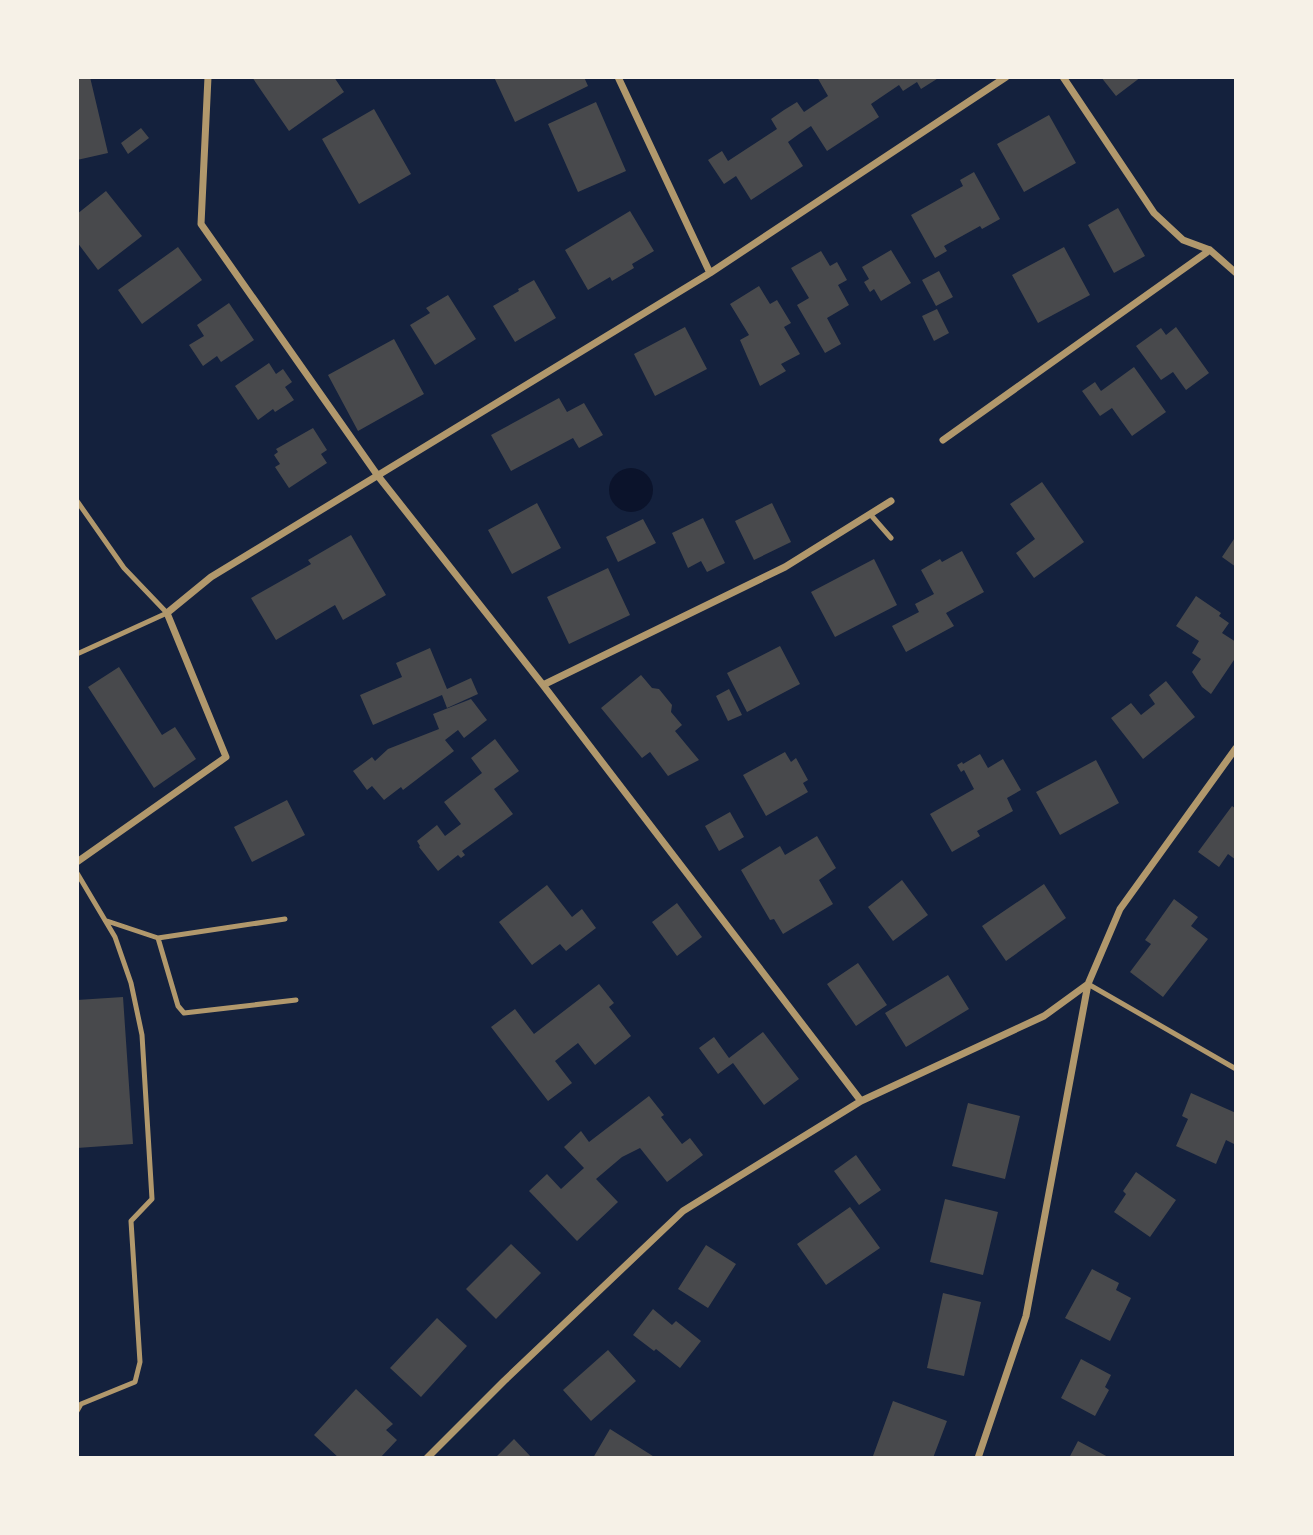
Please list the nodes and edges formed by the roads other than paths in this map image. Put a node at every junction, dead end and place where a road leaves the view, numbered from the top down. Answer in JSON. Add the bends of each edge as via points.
{"nodes":[{"id":1,"x":208,"y":77,"type":"edge"},
{"id":2,"x":618,"y":77,"type":"edge"},
{"id":3,"x":1006,"y":77,"type":"edge"},
{"id":4,"x":1063,"y":77,"type":"edge"},
{"id":5,"x":1210,"y":250,"type":"junction"},
{"id":6,"x":710,"y":273,"type":"junction"},
{"id":7,"x":1236,"y":273,"type":"edge"},
{"id":8,"x":943,"y":440,"type":"dead end"},
{"id":9,"x":378,"y":476,"type":"junction"},
{"id":10,"x":77,"y":501,"type":"edge"},
{"id":11,"x":891,"y":501,"type":"dead end"},
{"id":12,"x":870,"y":514,"type":"junction"},
{"id":13,"x":891,"y":538,"type":"dead end"},
{"id":14,"x":167,"y":613,"type":"junction"},
{"id":15,"x":77,"y":654,"type":"edge"},
{"id":16,"x":543,"y":685,"type":"junction"},
{"id":17,"x":1236,"y":748,"type":"edge"},
{"id":18,"x":77,"y":862,"type":"edge"},
{"id":19,"x":77,"y":873,"type":"edge"},
{"id":20,"x":285,"y":919,"type":"dead end"},
{"id":21,"x":107,"y":921,"type":"junction"},
{"id":22,"x":158,"y":938,"type":"junction"},
{"id":23,"x":1088,"y":984,"type":"junction"},
{"id":24,"x":296,"y":1000,"type":"dead end"},
{"id":25,"x":1236,"y":1069,"type":"edge"},
{"id":26,"x":861,"y":1101,"type":"junction"},
{"id":27,"x":77,"y":1411,"type":"edge"},
{"id":28,"x":428,"y":1458,"type":"edge"},
{"id":29,"x":978,"y":1458,"type":"edge"}],
"edges":[{"from":1,"to":9,"type":"street","via":[[201,224]]},
{"from":2,"to":6,"type":"street"},
{"from":3,"to":6,"type":"street"},
{"from":4,"to":5,"type":"street","via":[[1154,214],[1183,240]]},
{"from":5,"to":7,"type":"street"},
{"from":5,"to":8,"type":"street"},
{"from":6,"to":9,"type":"street"},
{"from":9,"to":14,"type":"street","via":[[211,577]]},
{"from":9,"to":16,"type":"street"},
{"from":10,"to":14,"type":"lane","via":[[124,568]]},
{"from":11,"to":12,"type":"street"},
{"from":12,"to":13,"type":"lane"},
{"from":12,"to":16,"type":"street","via":[[785,567]]},
{"from":14,"to":15,"type":"lane"},
{"from":14,"to":18,"type":"street","via":[[226,757]]},
{"from":16,"to":26,"type":"street"},
{"from":17,"to":23,"type":"street","via":[[1120,909]]},
{"from":19,"to":21,"type":"lane"},
{"from":20,"to":22,"type":"lane"},
{"from":21,"to":22,"type":"lane"},
{"from":21,"to":27,"type":"lane","via":[[131,983],[142,1035],[152,1199],[131,1221],[140,1362],[135,1382],[81,1404]]},
{"from":22,"to":24,"type":"lane","via":[[184,1013]]},
{"from":23,"to":25,"type":"lane"},
{"from":23,"to":26,"type":"street","via":[[1044,1016]]},
{"from":23,"to":29,"type":"street","via":[[1026,1316]]},
{"from":26,"to":28,"type":"street","via":[[682,1211]]}]}
